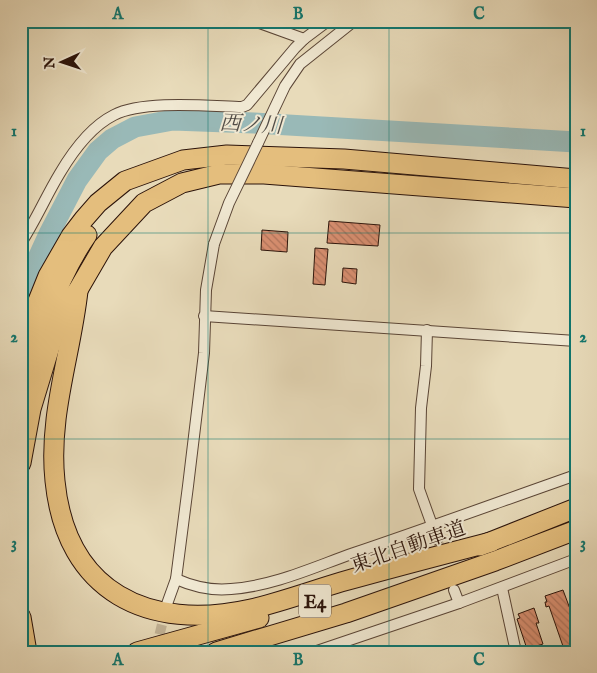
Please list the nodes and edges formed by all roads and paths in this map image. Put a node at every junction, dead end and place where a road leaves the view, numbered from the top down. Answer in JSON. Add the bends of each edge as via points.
{"nodes":[{"id":1,"x":254,"y":21,"type":"edge"},
{"id":2,"x":328,"y":21,"type":"edge"},
{"id":3,"x":354,"y":21,"type":"edge"},
{"id":4,"x":304,"y":39,"type":"junction"},
{"id":5,"x":144,"y":173,"type":"junction"},
{"id":6,"x":576,"y":180,"type":"edge"},
{"id":7,"x":576,"y":198,"type":"edge"},
{"id":8,"x":21,"y":243,"type":"edge"},
{"id":9,"x":78,"y":290,"type":"junction"},
{"id":10,"x":204,"y":316,"type":"junction"},
{"id":11,"x":427,"y":330,"type":"junction"},
{"id":12,"x":576,"y":340,"type":"edge"},
{"id":13,"x":21,"y":343,"type":"edge"},
{"id":14,"x":21,"y":398,"type":"edge"},
{"id":15,"x":21,"y":463,"type":"edge"},
{"id":16,"x":576,"y":475,"type":"edge"},
{"id":17,"x":576,"y":508,"type":"edge"},
{"id":18,"x":431,"y":526,"type":"junction"},
{"id":19,"x":576,"y":530,"type":"edge"},
{"id":20,"x":437,"y":539,"type":"tunnel mouth"},
{"id":21,"x":491,"y":542,"type":"junction"},
{"id":22,"x":576,"y":559,"type":"edge"},
{"id":23,"x":176,"y":579,"type":"junction"},
{"id":24,"x":502,"y":588,"type":"junction"},
{"id":25,"x":454,"y":590,"type":"tunnel mouth"},
{"id":26,"x":459,"y":603,"type":"junction"},
{"id":27,"x":167,"y":604,"type":"tunnel mouth"},
{"id":28,"x":346,"y":613,"type":"junction"},
{"id":29,"x":21,"y":617,"type":"edge"},
{"id":30,"x":27,"y":652,"type":"edge"},
{"id":31,"x":137,"y":652,"type":"edge"},
{"id":32,"x":216,"y":652,"type":"edge"},
{"id":33,"x":245,"y":652,"type":"edge"},
{"id":34,"x":314,"y":652,"type":"edge"},
{"id":35,"x":516,"y":652,"type":"edge"}],
"edges":[{"from":1,"to":4,"type":"street"},
{"from":2,"to":4,"type":"street"},
{"from":3,"to":10,"type":"street","bridge":true,"via":[[300,64],[285,86],[229,203],[214,244]]},
{"from":4,"to":8,"type":"street","via":[[242,107],[146,106],[114,114],[95,128],[78,147],[59,174]]},
{"from":5,"to":6,"type":"highway","via":[[183,160],[262,155],[432,166]]},
{"from":5,"to":13,"type":"highway","via":[[125,181],[98,203],[71,236],[48,276]]},
{"from":5,"to":14,"type":"highway","via":[[96,222],[78,249],[45,321]]},
{"from":7,"to":9,"type":"highway","via":[[264,174],[219,174],[182,183],[144,203],[103,247]]},
{"from":9,"to":15,"type":"highway","via":[[64,309],[45,359]]},
{"from":9,"to":21,"type":"highway","via":[[57,411],[55,480],[62,519],[77,553],[86,568],[114,593],[161,613],[218,614],[250,609]]},
{"from":10,"to":11,"type":"street"},
{"from":10,"to":23,"type":"street","via":[[204,354]]},
{"from":11,"to":12,"type":"street"},
{"from":11,"to":18,"type":"street","via":[[419,489]]},
{"from":16,"to":18,"type":"street"},
{"from":17,"to":21,"type":"highway","name":"東北自動車道","number":"E4"},
{"from":18,"to":20,"type":"street"},
{"from":18,"to":23,"type":"street","via":[[296,575],[246,588],[196,588]]},
{"from":19,"to":28,"type":"highway","number":"E4","via":[[495,562]]},
{"from":21,"to":31,"type":"highway","name":"東北自動車道","number":"E4","via":[[298,606]]},
{"from":22,"to":24,"type":"street"},
{"from":23,"to":27,"type":"street"},
{"from":24,"to":26,"type":"street"},
{"from":24,"to":35,"type":"street"},
{"from":25,"to":26,"type":"street"},
{"from":26,"to":34,"type":"street"},
{"from":28,"to":32,"type":"highway","number":"E4"},
{"from":28,"to":33,"type":"highway"},
{"from":29,"to":30,"type":"highway"}]}
